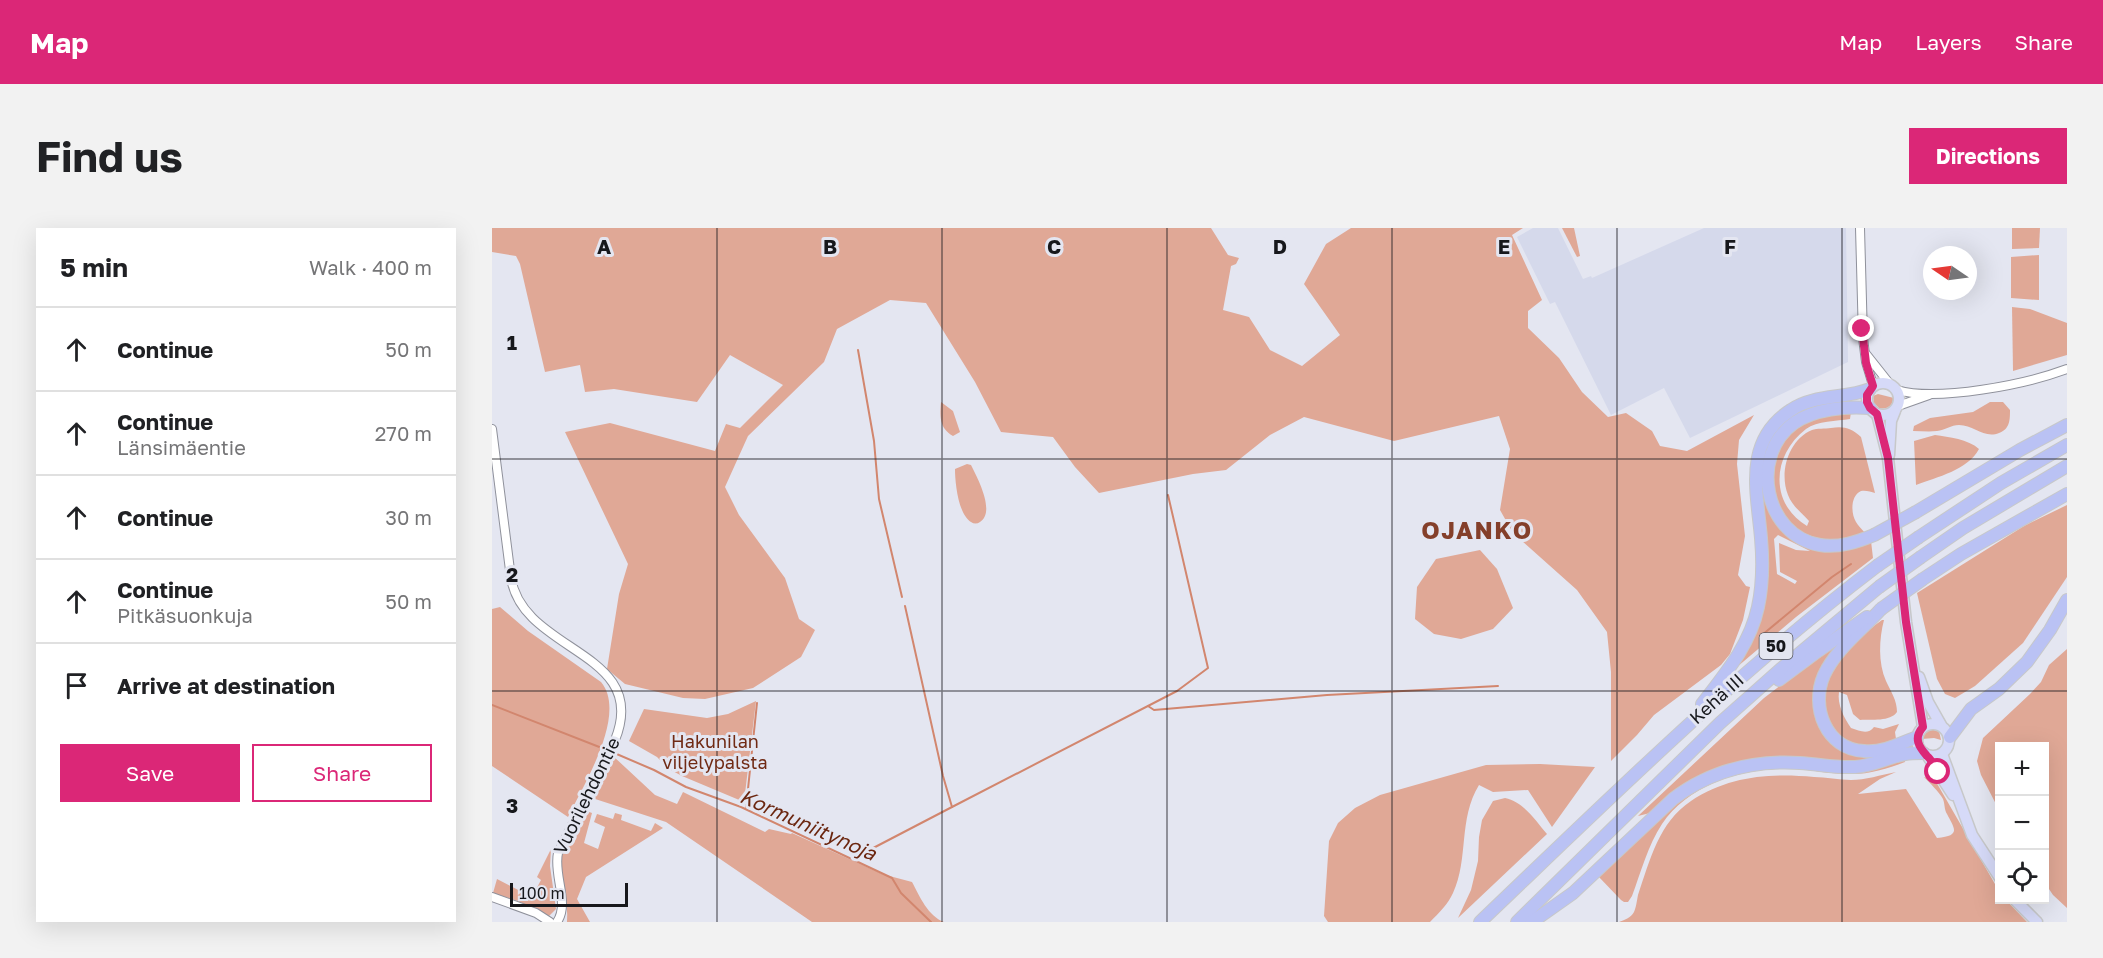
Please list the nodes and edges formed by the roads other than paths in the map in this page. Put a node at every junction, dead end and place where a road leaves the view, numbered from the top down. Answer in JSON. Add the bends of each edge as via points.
{"nodes":[{"id":1,"x":1860,"y":228,"type":"edge"},
{"id":2,"x":1866,"y":354,"type":"junction"},
{"id":3,"x":2067,"y":369,"type":"edge"},
{"id":4,"x":1893,"y":386,"type":"junction"},
{"id":5,"x":1872,"y":387,"type":"junction"},
{"id":6,"x":1930,"y":394,"type":"junction"},
{"id":7,"x":1897,"y":408,"type":"junction"},
{"id":8,"x":1873,"y":411,"type":"junction"},
{"id":9,"x":2067,"y":424,"type":"edge"},
{"id":10,"x":492,"y":429,"type":"edge"},
{"id":11,"x":2067,"y":445,"type":"edge"},
{"id":12,"x":1888,"y":458,"type":"junction"},
{"id":13,"x":2067,"y":466,"type":"edge"},
{"id":14,"x":2067,"y":494,"type":"edge"},
{"id":15,"x":2067,"y":600,"type":"edge"},
{"id":16,"x":1881,"y":609,"type":"junction"},
{"id":17,"x":1912,"y":657,"type":"junction"},
{"id":18,"x":1941,"y":725,"type":"junction"},
{"id":19,"x":1681,"y":731,"type":"junction"},
{"id":20,"x":1920,"y":732,"type":"junction"},
{"id":21,"x":1950,"y":737,"type":"junction"},
{"id":22,"x":1693,"y":750,"type":"junction"},
{"id":23,"x":1925,"y":754,"type":"junction"},
{"id":24,"x":1942,"y":754,"type":"junction"},
{"id":25,"x":1960,"y":804,"type":"junction"},
{"id":26,"x":1995,"y":870,"type":"edge"},
{"id":27,"x":492,"y":897,"type":"edge"},
{"id":28,"x":2019,"y":904,"type":"edge"},
{"id":29,"x":550,"y":922,"type":"edge"},
{"id":30,"x":557,"y":922,"type":"edge"},
{"id":31,"x":1480,"y":922,"type":"edge"},
{"id":32,"x":1517,"y":922,"type":"edge"},
{"id":33,"x":1532,"y":922,"type":"edge"},
{"id":34,"x":2037,"y":922,"type":"edge"}],
"edges":[{"from":1,"to":2,"type":"street"},
{"from":2,"to":4,"type":"street"},
{"from":2,"to":5,"type":"street"},
{"from":3,"to":6,"type":"street","via":[[2003,386]]},
{"from":4,"to":5,"type":"main road","via":[[1884,382]]},
{"from":4,"to":6,"type":"street","via":[[1907,393]]},
{"from":4,"to":7,"type":"main road","via":[[1899,395]]},
{"from":5,"to":8,"type":"main road","via":[[1867,395]]},
{"from":5,"to":19,"type":"highway","via":[[1793,408],[1775,423],[1762,442],[1755,478],[1762,569],[1758,608],[1734,662]]},
{"from":6,"to":7,"type":"street"},
{"from":7,"to":8,"type":"main road","via":[[1887,415]]},
{"from":7,"to":12,"type":"main road","via":[[1891,422]]},
{"from":8,"to":9,"type":"highway","bridge":true,"via":[[1813,414],[1794,424],[1772,452],[1767,486],[1770,500],[1789,529],[1803,539],[1831,546],[1874,536]]},
{"from":8,"to":12,"type":"main road"},
{"from":10,"to":30,"type":"street","name":"Vuorilehdontie","via":[[513,589],[527,614],[604,672],[617,687],[622,704],[615,740],[555,862],[562,908]]},
{"from":11,"to":19,"type":"highway","name":"Kehä III","number":"50","bridge":true,"via":[[2001,483],[1877,566],[1776,646]]},
{"from":12,"to":17,"type":"main road"},
{"from":13,"to":22,"type":"highway","name":"Kehä III","number":"50","bridge":true,"via":[[1963,528],[1879,587],[1782,668]]},
{"from":14,"to":16,"type":"highway","bridge":true,"via":[[1960,554]]},
{"from":15,"to":21,"type":"highway","via":[[2027,662],[1971,709]]},
{"from":16,"to":20,"type":"highway","via":[[1829,666],[1820,687],[1821,717],[1830,734],[1855,750],[1889,748]]},
{"from":16,"to":22,"type":"highway","via":[[1785,675]]},
{"from":17,"to":18,"type":"main road"},
{"from":17,"to":20,"type":"main road"},
{"from":18,"to":20,"type":"main road","via":[[1928,724]]},
{"from":18,"to":21,"type":"main road"},
{"from":19,"to":31,"type":"highway","name":"Kehä III","number":"50"},
{"from":20,"to":23,"type":"main road","via":[[1917,742]]},
{"from":21,"to":24,"type":"main road"},
{"from":22,"to":32,"type":"highway","name":"Kehä III","number":"50"},
{"from":23,"to":24,"type":"main road"},
{"from":23,"to":25,"type":"main road"},
{"from":23,"to":33,"type":"highway","via":[[1903,754],[1854,767],[1763,763],[1710,777],[1673,799],[1573,893]]},
{"from":24,"to":25,"type":"main road"},
{"from":25,"to":26,"type":"main road","via":[[1972,835]]},
{"from":27,"to":29,"type":"street"},
{"from":28,"to":34,"type":"main road"}]}
